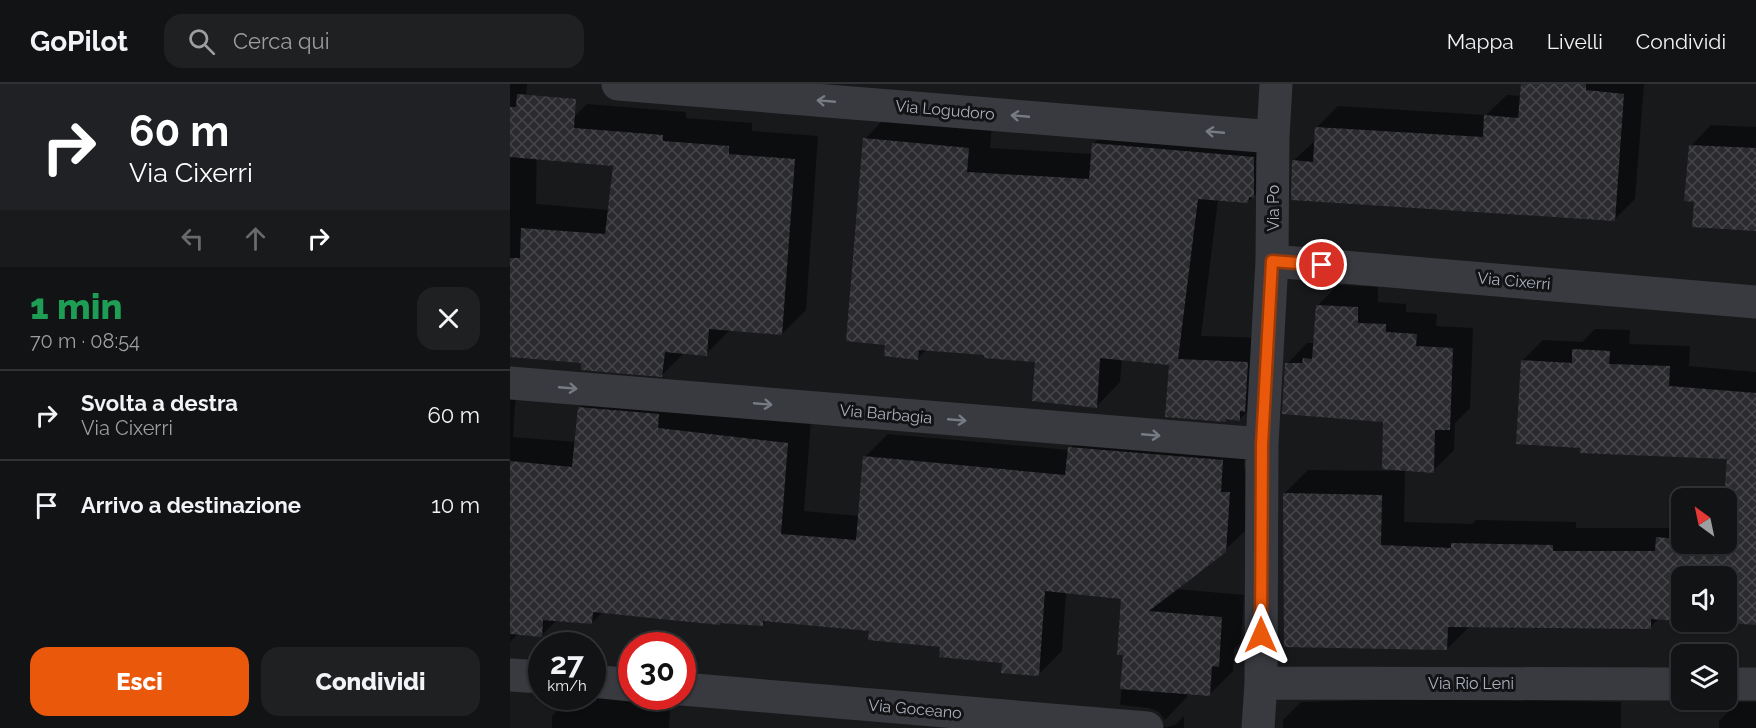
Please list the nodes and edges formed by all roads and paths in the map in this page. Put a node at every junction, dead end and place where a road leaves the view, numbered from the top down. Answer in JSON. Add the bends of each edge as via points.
{"nodes":[{"id":1,"x":618,"y":84,"type":"edge"},
{"id":2,"x":1276,"y":84,"type":"edge"},
{"id":3,"x":1273,"y":137,"type":"junction"},
{"id":4,"x":1272,"y":261,"type":"junction"},
{"id":5,"x":1756,"y":302,"type":"edge"},
{"id":6,"x":510,"y":383,"type":"edge"},
{"id":7,"x":1262,"y":444,"type":"junction"},
{"id":8,"x":510,"y":675,"type":"edge"},
{"id":9,"x":528,"y":676,"type":"edge"},
{"id":10,"x":1261,"y":683,"type":"junction"},
{"id":11,"x":1671,"y":684,"type":"edge"},
{"id":12,"x":1737,"y":684,"type":"edge"},
{"id":13,"x":1756,"y":684,"type":"edge"},
{"id":14,"x":696,"y":690,"type":"edge"},
{"id":15,"x":1147,"y":728,"type":"edge"},
{"id":16,"x":1258,"y":728,"type":"edge"}],
"edges":[{"from":3,"to":1,"type":"street","name":"Via Logudoro","one_way":true},
{"from":2,"to":3,"type":"street","name":"Via Po"},
{"from":3,"to":4,"type":"street","name":"Via Po"},
{"from":4,"to":5,"type":"street","name":"Via Cixerri"},
{"from":4,"to":7,"type":"street","name":"Via Po"},
{"from":6,"to":7,"type":"street","name":"Via Barbagia","one_way":true},
{"from":7,"to":10,"type":"street","name":"Via Po"},
{"from":8,"to":9,"type":"street"},
{"from":10,"to":11,"type":"street","name":"Via Rio Leni"},
{"from":10,"to":16,"type":"street","name":"Via Po"},
{"from":12,"to":13,"type":"street"},
{"from":14,"to":15,"type":"street","name":"Via Goceano"}]}
